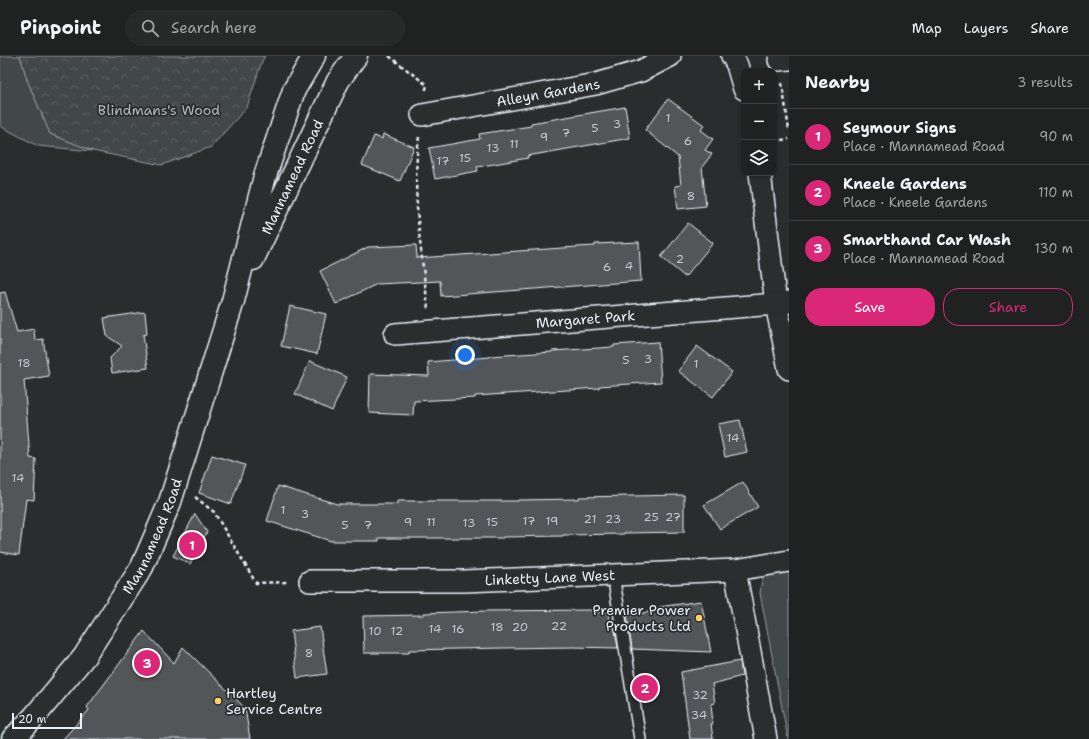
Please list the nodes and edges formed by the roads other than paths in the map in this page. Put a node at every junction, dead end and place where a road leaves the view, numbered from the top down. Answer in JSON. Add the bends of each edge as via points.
{"nodes":[{"id":1,"x":314,"y":56,"type":"edge"},
{"id":2,"x":356,"y":56,"type":"edge"},
{"id":3,"x":670,"y":56,"type":"edge"},
{"id":4,"x":732,"y":56,"type":"edge"},
{"id":5,"x":741,"y":79,"type":"edge"},
{"id":6,"x":422,"y":115,"type":"road end"},
{"id":7,"x":761,"y":176,"type":"edge"},
{"id":8,"x":233,"y":301,"type":"junction"},
{"id":9,"x":783,"y":303,"type":"edge"},
{"id":10,"x":395,"y":334,"type":"dead end"},
{"id":11,"x":789,"y":369,"type":"edge"},
{"id":12,"x":789,"y":561,"type":"edge"},
{"id":13,"x":735,"y":570,"type":"junction"},
{"id":14,"x":613,"y":575,"type":"junction"},
{"id":15,"x":310,"y":581,"type":"road end"},
{"id":16,"x":13,"y":739,"type":"edge"},
{"id":17,"x":640,"y":739,"type":"edge"},
{"id":18,"x":766,"y":739,"type":"edge"}],
"edges":[{"from":1,"to":8,"type":"main road","name":"Mannamead Road","via":[[294,90],[264,176]]},
{"from":2,"to":8,"type":"main road","name":"Mannamead Road","via":[[338,81]]},
{"from":3,"to":6,"type":"street","name":"Alleyn Gardens","via":[[641,71],[596,84]]},
{"from":4,"to":5,"type":"street"},
{"from":7,"to":9,"type":"street"},
{"from":8,"to":16,"type":"main road","name":"Mannamead Road","via":[[170,502],[142,567],[84,657]]},
{"from":9,"to":10,"type":"street","name":"Margaret Park"},
{"from":9,"to":11,"type":"street"},
{"from":12,"to":13,"type":"street","name":"Linketty Lane West"},
{"from":13,"to":14,"type":"street","name":"Linketty Lane West"},
{"from":13,"to":18,"type":"street"},
{"from":14,"to":15,"type":"street","name":"Linketty Lane West","via":[[464,581]]},
{"from":14,"to":17,"type":"lane"}]}
